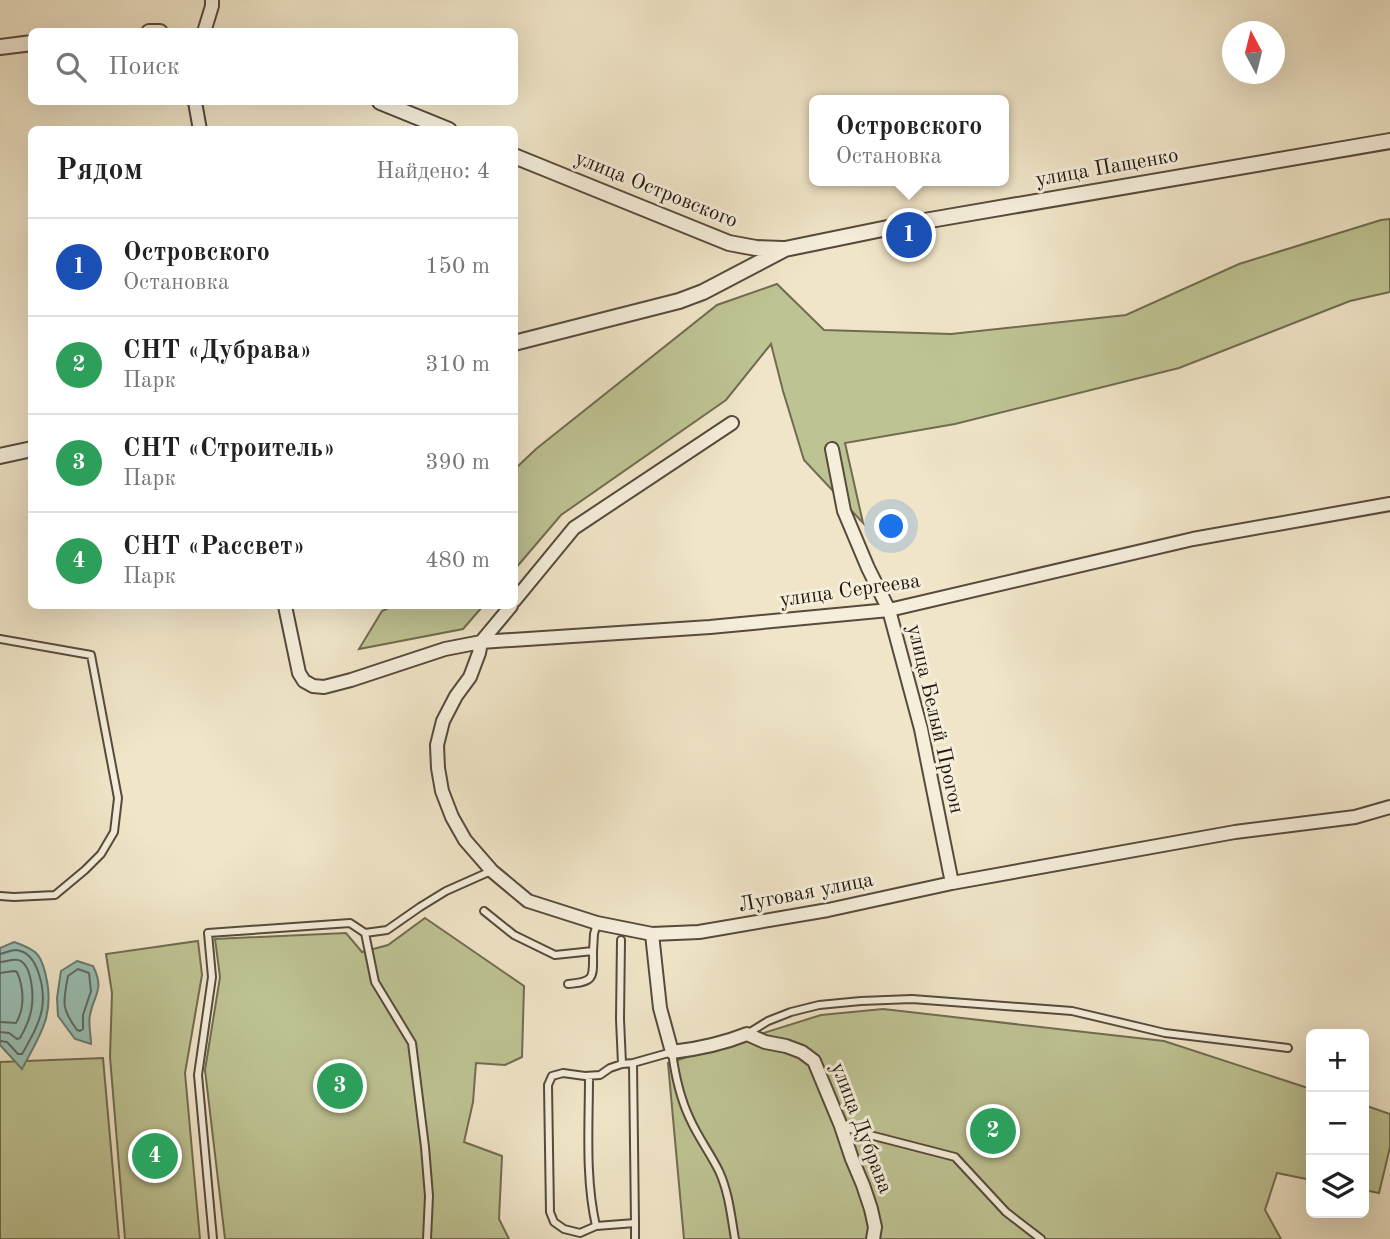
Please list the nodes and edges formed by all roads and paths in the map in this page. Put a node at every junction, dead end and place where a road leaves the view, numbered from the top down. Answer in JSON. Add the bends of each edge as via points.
{"nodes":[{"id":1,"x":212,"y":0,"type":"edge"},
{"id":2,"x":205,"y":28,"type":"edge"},
{"id":3,"x":28,"y":44,"type":"edge"},
{"id":4,"x":0,"y":47,"type":"edge"},
{"id":5,"x":196,"y":105,"type":"edge"},
{"id":6,"x":387,"y":105,"type":"edge"},
{"id":7,"x":199,"y":126,"type":"edge"},
{"id":8,"x":439,"y":126,"type":"edge"},
{"id":9,"x":1390,"y":141,"type":"edge"},
{"id":10,"x":518,"y":158,"type":"edge"},
{"id":11,"x":785,"y":249,"type":"junction"},
{"id":12,"x":518,"y":342,"type":"edge"},
{"id":13,"x":732,"y":423,"type":"dead end"},
{"id":14,"x":832,"y":449,"type":"dead end"},
{"id":15,"x":28,"y":450,"type":"edge"},
{"id":16,"x":0,"y":456,"type":"edge"},
{"id":17,"x":1390,"y":504,"type":"edge"},
{"id":18,"x":518,"y":596,"type":"edge"},
{"id":19,"x":286,"y":609,"type":"edge"},
{"id":20,"x":508,"y":609,"type":"edge"},
{"id":21,"x":889,"y":610,"type":"junction"},
{"id":22,"x":0,"y":639,"type":"edge"},
{"id":23,"x":481,"y":642,"type":"junction"},
{"id":24,"x":1390,"y":807,"type":"edge"},
{"id":25,"x":492,"y":871,"type":"junction"},
{"id":26,"x":952,"y":883,"type":"junction"},
{"id":27,"x":0,"y":896,"type":"edge"},
{"id":28,"x":484,"y":911,"type":"dead end"},
{"id":29,"x":597,"y":923,"type":"junction"},
{"id":30,"x":365,"y":933,"type":"junction"},
{"id":31,"x":652,"y":934,"type":"junction"},
{"id":32,"x":621,"y":940,"type":"dead end"},
{"id":33,"x":593,"y":951,"type":"junction"},
{"id":34,"x":568,"y":984,"type":"dead end"},
{"id":35,"x":747,"y":1034,"type":"junction"},
{"id":36,"x":1288,"y":1048,"type":"dead end"},
{"id":37,"x":672,"y":1052,"type":"junction"},
{"id":38,"x":634,"y":1063,"type":"junction"},
{"id":39,"x":622,"y":1064,"type":"junction"},
{"id":40,"x":589,"y":1076,"type":"junction"},
{"id":41,"x":841,"y":1126,"type":"junction"},
{"id":42,"x":635,"y":1223,"type":"junction"},
{"id":43,"x":596,"y":1226,"type":"junction"},
{"id":44,"x":580,"y":1236,"type":"edge"},
{"id":45,"x":213,"y":1239,"type":"edge"},
{"id":46,"x":427,"y":1239,"type":"edge"},
{"id":47,"x":635,"y":1239,"type":"edge"},
{"id":48,"x":735,"y":1239,"type":"edge"},
{"id":49,"x":873,"y":1239,"type":"edge"},
{"id":50,"x":1041,"y":1239,"type":"edge"}],
"edges":[{"from":1,"to":2,"type":"street"},
{"from":3,"to":4,"type":"street"},
{"from":5,"to":7,"type":"street"},
{"from":6,"to":8,"type":"street"},
{"from":9,"to":11,"type":"street","name":"улица Пащенко"},
{"from":10,"to":11,"type":"street","name":"улица Островского","via":[[729,243]]},
{"from":11,"to":12,"type":"street","name":"улица Пащенко","via":[[679,301]]},
{"from":13,"to":18,"type":"street","via":[[574,528]]},
{"from":14,"to":21,"type":"street","name":"улица Белый Прогон","via":[[844,511]]},
{"from":15,"to":16,"type":"street"},
{"from":17,"to":21,"type":"street","name":"улица Сергеева","via":[[1193,539]]},
{"from":19,"to":23,"type":"street","name":"улица Сергеева","via":[[299,673],[313,686],[351,680],[444,649]]},
{"from":20,"to":23,"type":"street"},
{"from":21,"to":23,"type":"street","name":"улица Сергеева"},
{"from":21,"to":26,"type":"street","name":"улица Белый Прогон","via":[[921,729]]},
{"from":22,"to":27,"type":"lane","via":[[92,655],[118,798],[114,832],[102,854],[55,895]]},
{"from":23,"to":25,"type":"street","name":"Луговая улица","via":[[470,677],[443,720],[438,768],[452,817]]},
{"from":24,"to":26,"type":"street","name":"Луговая улица","via":[[1355,817],[1235,832]]},
{"from":25,"to":29,"type":"street","name":"Луговая улица","via":[[528,901]]},
{"from":25,"to":30,"type":"lane","via":[[446,891],[387,930]]},
{"from":26,"to":31,"type":"street","name":"Луговая улица","via":[[699,932]]},
{"from":28,"to":33,"type":"lane","via":[[513,935],[555,955]]},
{"from":29,"to":31,"type":"street","name":"Луговая улица"},
{"from":29,"to":33,"type":"lane"},
{"from":30,"to":45,"type":"lane","via":[[350,923],[208,933],[212,977],[198,1074]]},
{"from":30,"to":46,"type":"lane","via":[[375,982],[412,1043],[429,1196]]},
{"from":31,"to":37,"type":"street","via":[[660,1008]]},
{"from":32,"to":39,"type":"lane"},
{"from":33,"to":34,"type":"lane","via":[[590,980]]},
{"from":35,"to":36,"type":"lane","via":[[791,1012],[912,999],[1072,1011],[1165,1032]]},
{"from":35,"to":37,"type":"street","via":[[729,1042]]},
{"from":35,"to":41,"type":"street","name":"улица Дубрава","via":[[803,1052],[814,1061]]},
{"from":37,"to":38,"type":"lane"},
{"from":37,"to":48,"type":"lane","via":[[690,1120],[728,1194]]},
{"from":38,"to":39,"type":"lane"},
{"from":38,"to":42,"type":"lane"},
{"from":39,"to":40,"type":"lane"},
{"from":40,"to":43,"type":"lane","via":[[589,1163]]},
{"from":40,"to":44,"type":"lane","via":[[563,1073],[552,1076],[548,1085],[550,1212],[554,1222]]},
{"from":41,"to":49,"type":"street","name":"улица Дубрава","via":[[872,1209]]},
{"from":41,"to":50,"type":"lane","via":[[955,1157],[1006,1212]]},
{"from":42,"to":43,"type":"lane"},
{"from":42,"to":47,"type":"lane"},
{"from":43,"to":44,"type":"lane"}]}
